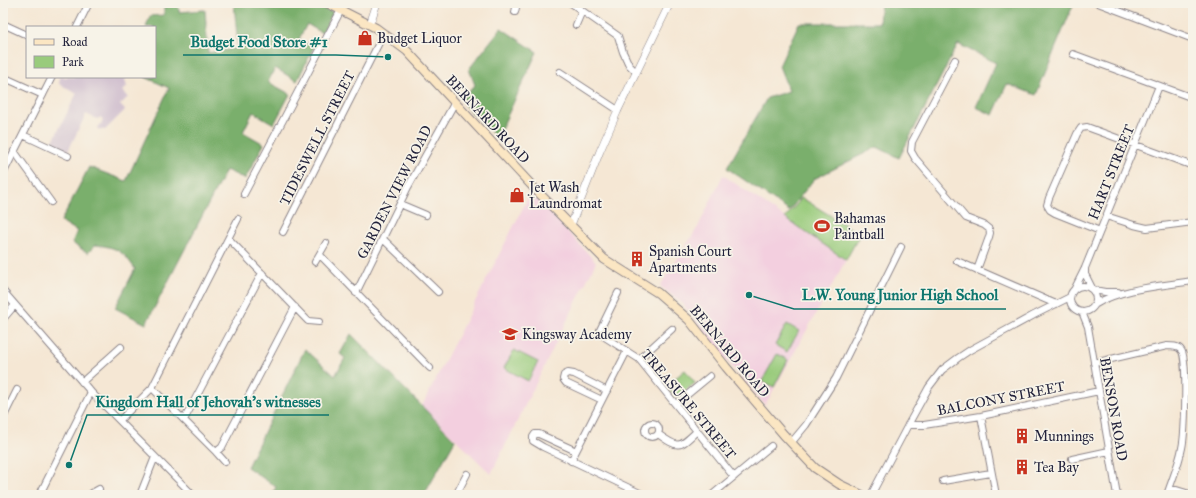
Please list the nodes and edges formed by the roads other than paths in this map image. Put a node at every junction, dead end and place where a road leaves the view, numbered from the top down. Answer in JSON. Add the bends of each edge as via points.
{"nodes":[{"id":1,"x":89,"y":3,"type":"edge"},
{"id":2,"x":327,"y":3,"type":"edge"},
{"id":3,"x":378,"y":3,"type":"edge"},
{"id":4,"x":517,"y":3,"type":"edge"},
{"id":5,"x":571,"y":3,"type":"edge"},
{"id":6,"x":670,"y":3,"type":"edge"},
{"id":7,"x":1098,"y":3,"type":"edge"},
{"id":8,"x":341,"y":10,"type":"junction"},
{"id":9,"x":582,"y":11,"type":"junction"},
{"id":10,"x":514,"y":12,"type":"dead end"},
{"id":11,"x":3,"y":24,"type":"edge"},
{"id":12,"x":370,"y":24,"type":"junction"},
{"id":13,"x":576,"y":25,"type":"dead end"},
{"id":14,"x":78,"y":26,"type":"edge"},
{"id":15,"x":384,"y":33,"type":"junction"},
{"id":16,"x":26,"y":35,"type":"edge"},
{"id":17,"x":1193,"y":39,"type":"edge"},
{"id":18,"x":1073,"y":54,"type":"dead end"},
{"id":19,"x":955,"y":60,"type":"dead end"},
{"id":20,"x":560,"y":72,"type":"dead end"},
{"id":21,"x":636,"y":72,"type":"junction"},
{"id":22,"x":3,"y":77,"type":"edge"},
{"id":23,"x":52,"y":78,"type":"edge"},
{"id":24,"x":1160,"y":86,"type":"junction"},
{"id":25,"x":43,"y":95,"type":"junction"},
{"id":26,"x":1193,"y":98,"type":"edge"},
{"id":27,"x":455,"y":102,"type":"junction"},
{"id":28,"x":618,"y":110,"type":"junction"},
{"id":29,"x":23,"y":135,"type":"junction"},
{"id":30,"x":1135,"y":145,"type":"junction"},
{"id":31,"x":14,"y":151,"type":"junction"},
{"id":32,"x":68,"y":156,"type":"dead end"},
{"id":33,"x":1193,"y":166,"type":"edge"},
{"id":34,"x":3,"y":174,"type":"edge"},
{"id":35,"x":244,"y":194,"type":"dead end"},
{"id":36,"x":51,"y":202,"type":"dead end"},
{"id":37,"x":400,"y":204,"type":"junction"},
{"id":38,"x":426,"y":214,"type":"dead end"},
{"id":39,"x":1106,"y":216,"type":"junction"},
{"id":40,"x":238,"y":219,"type":"dead end"},
{"id":41,"x":1193,"y":222,"type":"edge"},
{"id":42,"x":571,"y":226,"type":"junction"},
{"id":43,"x":1100,"y":231,"type":"junction"},
{"id":44,"x":282,"y":232,"type":"dead end"},
{"id":45,"x":229,"y":239,"type":"junction"},
{"id":46,"x":383,"y":239,"type":"junction"},
{"id":47,"x":326,"y":243,"type":"dead end"},
{"id":48,"x":901,"y":247,"type":"dead end"},
{"id":49,"x":320,"y":255,"type":"junction"},
{"id":50,"x":957,"y":261,"type":"dead end"},
{"id":51,"x":315,"y":262,"type":"dead end"},
{"id":52,"x":1085,"y":268,"type":"junction"},
{"id":53,"x":977,"y":270,"type":"junction"},
{"id":54,"x":262,"y":273,"type":"junction"},
{"id":55,"x":1193,"y":281,"type":"edge"},
{"id":56,"x":1075,"y":288,"type":"junction"},
{"id":57,"x":1093,"y":289,"type":"junction"},
{"id":58,"x":3,"y":291,"type":"edge"},
{"id":59,"x":356,"y":292,"type":"junction"},
{"id":60,"x":438,"y":292,"type":"dead end"},
{"id":61,"x":1124,"y":292,"type":"junction"},
{"id":62,"x":618,"y":293,"type":"dead end"},
{"id":63,"x":1070,"y":297,"type":"junction"},
{"id":64,"x":1057,"y":304,"type":"junction"},
{"id":65,"x":1096,"y":304,"type":"junction"},
{"id":66,"x":15,"y":305,"type":"junction"},
{"id":67,"x":1072,"y":306,"type":"junction"},
{"id":68,"x":295,"y":307,"type":"junction"},
{"id":69,"x":1090,"y":310,"type":"junction"},
{"id":70,"x":1082,"y":312,"type":"junction"},
{"id":71,"x":3,"y":319,"type":"edge"},
{"id":72,"x":319,"y":322,"type":"dead end"},
{"id":73,"x":1088,"y":328,"type":"junction"},
{"id":74,"x":672,"y":329,"type":"dead end"},
{"id":75,"x":121,"y":347,"type":"dead end"},
{"id":76,"x":627,"y":351,"type":"junction"},
{"id":77,"x":639,"y":359,"type":"junction"},
{"id":78,"x":1094,"y":363,"type":"junction"},
{"id":79,"x":430,"y":368,"type":"dead end"},
{"id":80,"x":710,"y":376,"type":"dead end"},
{"id":81,"x":82,"y":382,"type":"junction"},
{"id":82,"x":152,"y":388,"type":"junction"},
{"id":83,"x":17,"y":390,"type":"dead end"},
{"id":84,"x":607,"y":391,"type":"junction"},
{"id":85,"x":1099,"y":391,"type":"junction"},
{"id":86,"x":91,"y":392,"type":"junction"},
{"id":87,"x":602,"y":400,"type":"junction"},
{"id":88,"x":676,"y":404,"type":"junction"},
{"id":89,"x":981,"y":416,"type":"junction"},
{"id":90,"x":3,"y":418,"type":"edge"},
{"id":91,"x":120,"y":420,"type":"junction"},
{"id":92,"x":184,"y":420,"type":"junction"},
{"id":93,"x":908,"y":425,"type":"junction"},
{"id":94,"x":697,"y":431,"type":"junction"},
{"id":95,"x":658,"y":434,"type":"dead end"},
{"id":96,"x":791,"y":442,"type":"junction"},
{"id":97,"x":771,"y":446,"type":"dead end"},
{"id":98,"x":576,"y":451,"type":"junction"},
{"id":99,"x":1109,"y":451,"type":"junction"},
{"id":100,"x":216,"y":452,"type":"junction"},
{"id":101,"x":155,"y":457,"type":"junction"},
{"id":102,"x":1072,"y":459,"type":"dead end"},
{"id":103,"x":572,"y":461,"type":"junction"},
{"id":104,"x":225,"y":462,"type":"dead end"},
{"id":105,"x":992,"y":473,"type":"junction"},
{"id":106,"x":467,"y":474,"type":"dead end"},
{"id":107,"x":734,"y":477,"type":"junction"},
{"id":108,"x":943,"y":481,"type":"dead end"},
{"id":109,"x":1170,"y":488,"type":"junction"},
{"id":110,"x":99,"y":489,"type":"dead end"},
{"id":111,"x":630,"y":492,"type":"edge"},
{"id":112,"x":41,"y":495,"type":"edge"},
{"id":113,"x":90,"y":495,"type":"edge"},
{"id":114,"x":140,"y":495,"type":"edge"},
{"id":115,"x":193,"y":495,"type":"edge"},
{"id":116,"x":456,"y":495,"type":"edge"},
{"id":117,"x":642,"y":495,"type":"edge"},
{"id":118,"x":712,"y":495,"type":"edge"},
{"id":119,"x":862,"y":495,"type":"edge"},
{"id":120,"x":871,"y":495,"type":"edge"},
{"id":121,"x":996,"y":495,"type":"edge"},
{"id":122,"x":1117,"y":495,"type":"edge"},
{"id":123,"x":1167,"y":495,"type":"edge"},
{"id":124,"x":1193,"y":495,"type":"edge"}],
"edges":[{"from":1,"to":14,"type":"street"},
{"from":2,"to":8,"type":"main road","name":"BERNARD ROAD"},
{"from":3,"to":12,"type":"street"},
{"from":4,"to":10,"type":"street"},
{"from":5,"to":9,"type":"street"},
{"from":6,"to":21,"type":"street"},
{"from":7,"to":17,"type":"street"},
{"from":8,"to":12,"type":"main road","name":"BERNARD ROAD"},
{"from":8,"to":35,"type":"street"},
{"from":9,"to":13,"type":"street"},
{"from":9,"to":21,"type":"street","via":[[618,36],[629,65]]},
{"from":11,"to":16,"type":"street"},
{"from":12,"to":15,"type":"main road","name":"BERNARD ROAD"},
{"from":15,"to":27,"type":"main road","name":"BERNARD ROAD","via":[[407,51]]},
{"from":15,"to":44,"type":"street","name":"TIDESWELL STREET"},
{"from":18,"to":24,"type":"street"},
{"from":19,"to":53,"type":"street","via":[[912,142],[911,151],[966,218],[990,229],[990,237]]},
{"from":20,"to":28,"type":"street"},
{"from":21,"to":28,"type":"street"},
{"from":22,"to":25,"type":"street"},
{"from":23,"to":25,"type":"street"},
{"from":24,"to":26,"type":"street"},
{"from":24,"to":30,"type":"street","name":"HART STREET"},
{"from":25,"to":29,"type":"street"},
{"from":27,"to":37,"type":"street","name":"GARDEN VIEW ROAD"},
{"from":27,"to":42,"type":"main road","name":"BERNARD ROAD"},
{"from":28,"to":42,"type":"street"},
{"from":29,"to":31,"type":"street"},
{"from":29,"to":32,"type":"street"},
{"from":30,"to":33,"type":"street"},
{"from":30,"to":39,"type":"street","name":"HART STREET"},
{"from":30,"to":43,"type":"street","via":[[1081,128],[1049,198],[1047,205],[1050,210]]},
{"from":31,"to":34,"type":"street"},
{"from":31,"to":36,"type":"street"},
{"from":37,"to":38,"type":"street"},
{"from":37,"to":46,"type":"street","name":"GARDEN VIEW ROAD"},
{"from":39,"to":41,"type":"street","via":[[1147,228]]},
{"from":39,"to":43,"type":"street","name":"HART STREET"},
{"from":40,"to":45,"type":"street"},
{"from":42,"to":96,"type":"main road","name":"BERNARD ROAD","via":[[604,259],[658,293],[689,320]]},
{"from":43,"to":52,"type":"street","name":"HART STREET"},
{"from":45,"to":54,"type":"street"},
{"from":45,"to":82,"type":"street"},
{"from":46,"to":59,"type":"street","name":"GARDEN VIEW ROAD"},
{"from":46,"to":60,"type":"street"},
{"from":47,"to":49,"type":"street"},
{"from":48,"to":96,"type":"street","via":[[836,378],[806,425]]},
{"from":49,"to":51,"type":"street"},
{"from":49,"to":59,"type":"street"},
{"from":50,"to":53,"type":"street"},
{"from":52,"to":56,"type":"street","name":"HART STREET"},
{"from":52,"to":57,"type":"street","via":[[1085,274]]},
{"from":53,"to":64,"type":"street"},
{"from":54,"to":68,"type":"street"},
{"from":54,"to":92,"type":"street"},
{"from":55,"to":61,"type":"street"},
{"from":56,"to":57,"type":"street","via":[[1084,285]]},
{"from":56,"to":63,"type":"street"},
{"from":57,"to":61,"type":"street"},
{"from":57,"to":65,"type":"street"},
{"from":58,"to":66,"type":"street"},
{"from":59,"to":79,"type":"street"},
{"from":61,"to":65,"type":"street"},
{"from":62,"to":76,"type":"street","name":"TREASURE STREET","via":[[600,332],[602,336]]},
{"from":63,"to":64,"type":"street"},
{"from":63,"to":67,"type":"street"},
{"from":64,"to":67,"type":"street"},
{"from":64,"to":93,"type":"street","via":[[970,350],[949,364],[929,387]]},
{"from":65,"to":69,"type":"street"},
{"from":66,"to":71,"type":"street"},
{"from":66,"to":81,"type":"street"},
{"from":67,"to":70,"type":"street"},
{"from":68,"to":72,"type":"street","via":[[308,321]]},
{"from":68,"to":100,"type":"street","via":[[222,447]]},
{"from":69,"to":70,"type":"street"},
{"from":69,"to":73,"type":"street"},
{"from":70,"to":73,"type":"street"},
{"from":73,"to":78,"type":"street","name":"BENSON ROAD"},
{"from":74,"to":77,"type":"street"},
{"from":75,"to":81,"type":"street"},
{"from":76,"to":77,"type":"street","name":"TREASURE STREET"},
{"from":76,"to":84,"type":"street"},
{"from":77,"to":88,"type":"street","name":"TREASURE STREET"},
{"from":78,"to":85,"type":"street","name":"BENSON ROAD"},
{"from":78,"to":109,"type":"street","via":[[1167,346],[1183,352],[1184,438]]},
{"from":80,"to":88,"type":"street"},
{"from":81,"to":86,"type":"street"},
{"from":82,"to":91,"type":"street"},
{"from":82,"to":92,"type":"street"},
{"from":83,"to":90,"type":"street"},
{"from":84,"to":87,"type":"street"},
{"from":84,"to":87,"type":"street","via":[[574,374],[564,375],[566,383]]},
{"from":85,"to":89,"type":"street","name":"BALCONY STREET"},
{"from":85,"to":99,"type":"street","name":"BENSON ROAD"},
{"from":86,"to":91,"type":"street"},
{"from":86,"to":112,"type":"street"},
{"from":87,"to":98,"type":"street"},
{"from":88,"to":94,"type":"street","name":"TREASURE STREET"},
{"from":89,"to":93,"type":"street","name":"BALCONY STREET"},
{"from":89,"to":105,"type":"street"},
{"from":91,"to":101,"type":"street"},
{"from":92,"to":100,"type":"street"},
{"from":93,"to":120,"type":"street"},
{"from":94,"to":95,"type":"street","via":[[680,445],[670,443]]},
{"from":94,"to":107,"type":"street","name":"TREASURE STREET"},
{"from":96,"to":119,"type":"main road","name":"BERNARD ROAD","via":[[815,468]]},
{"from":97,"to":107,"type":"street"},
{"from":98,"to":103,"type":"street"},
{"from":98,"to":103,"type":"street","via":[[539,434],[533,437],[534,443]]},
{"from":99,"to":102,"type":"street"},
{"from":99,"to":122,"type":"street","name":"BENSON ROAD"},
{"from":100,"to":104,"type":"street"},
{"from":101,"to":114,"type":"street"},
{"from":101,"to":115,"type":"street"},
{"from":103,"to":111,"type":"street"},
{"from":105,"to":108,"type":"street"},
{"from":105,"to":121,"type":"street"},
{"from":106,"to":116,"type":"street"},
{"from":107,"to":118,"type":"street"},
{"from":109,"to":123,"type":"street"},
{"from":109,"to":124,"type":"street"},
{"from":110,"to":113,"type":"street"},
{"from":111,"to":117,"type":"street"}]}
